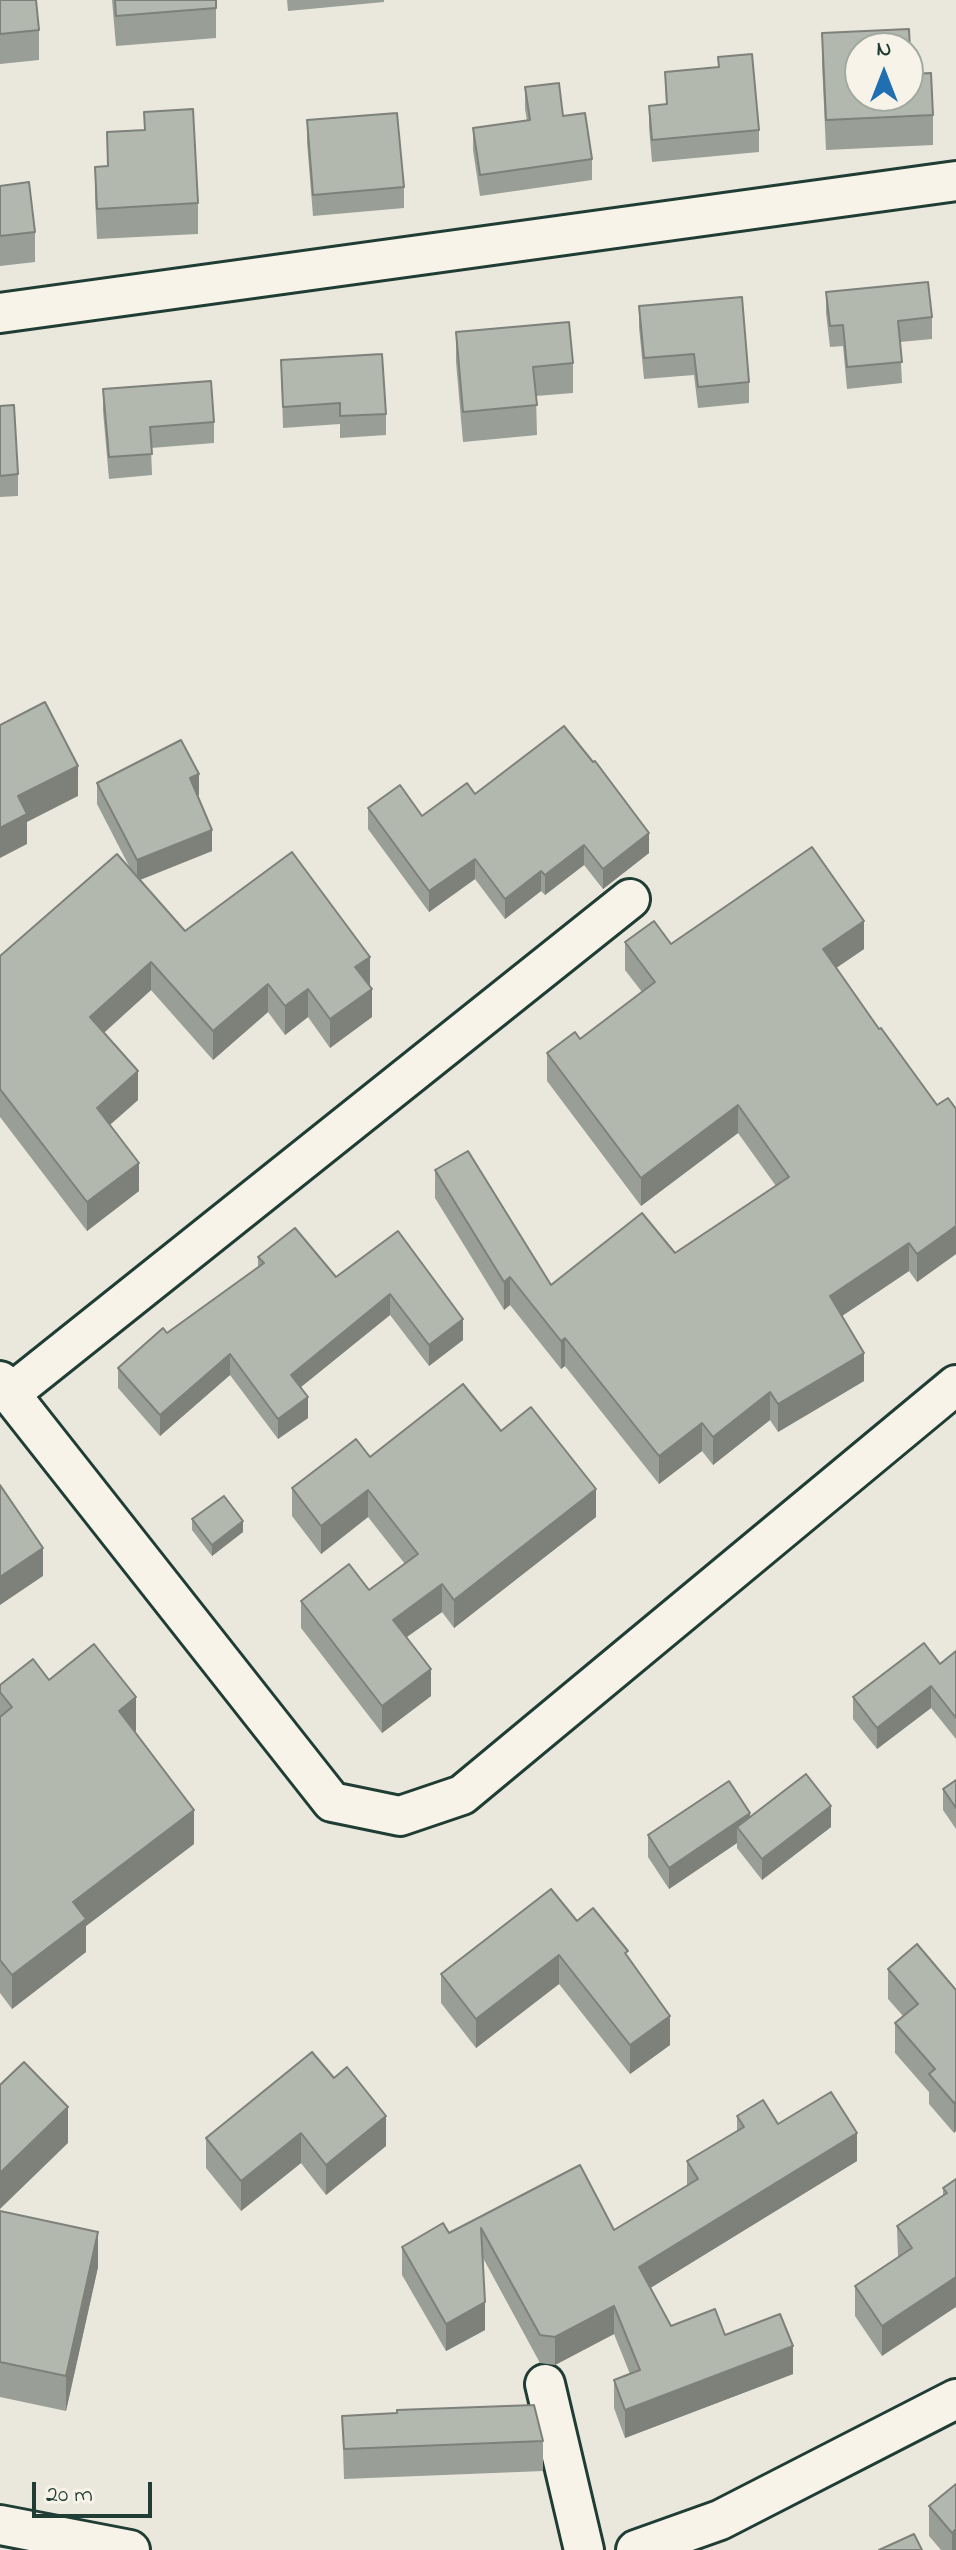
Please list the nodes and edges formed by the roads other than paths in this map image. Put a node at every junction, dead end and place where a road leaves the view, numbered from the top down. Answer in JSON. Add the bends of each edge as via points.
{"nodes":[{"id":1,"x":956,"y":181,"type":"edge"},
{"id":2,"x":0,"y":313,"type":"edge"},
{"id":3,"x":630,"y":899,"type":"dead end"},
{"id":4,"x":956,"y":1385,"type":"edge"},
{"id":5,"x":5,"y":1388,"type":"edge"},
{"id":6,"x":545,"y":2384,"type":"dead end"},
{"id":7,"x":956,"y":2399,"type":"edge"},
{"id":8,"x":0,"y":2525,"type":"edge"},
{"id":9,"x":49,"y":2542,"type":"edge"},
{"id":10,"x":130,"y":2550,"type":"edge"},
{"id":11,"x":584,"y":2550,"type":"edge"},
{"id":12,"x":636,"y":2550,"type":"edge"}],
"edges":[{"from":1,"to":2,"type":"street"},
{"from":3,"to":5,"type":"street"},
{"from":4,"to":5,"type":"street","via":[[462,1795],[400,1816],[332,1802]]},
{"from":6,"to":11,"type":"street"},
{"from":7,"to":12,"type":"street","via":[[720,2520]]},
{"from":8,"to":9,"type":"street"},
{"from":9,"to":10,"type":"street"}]}
